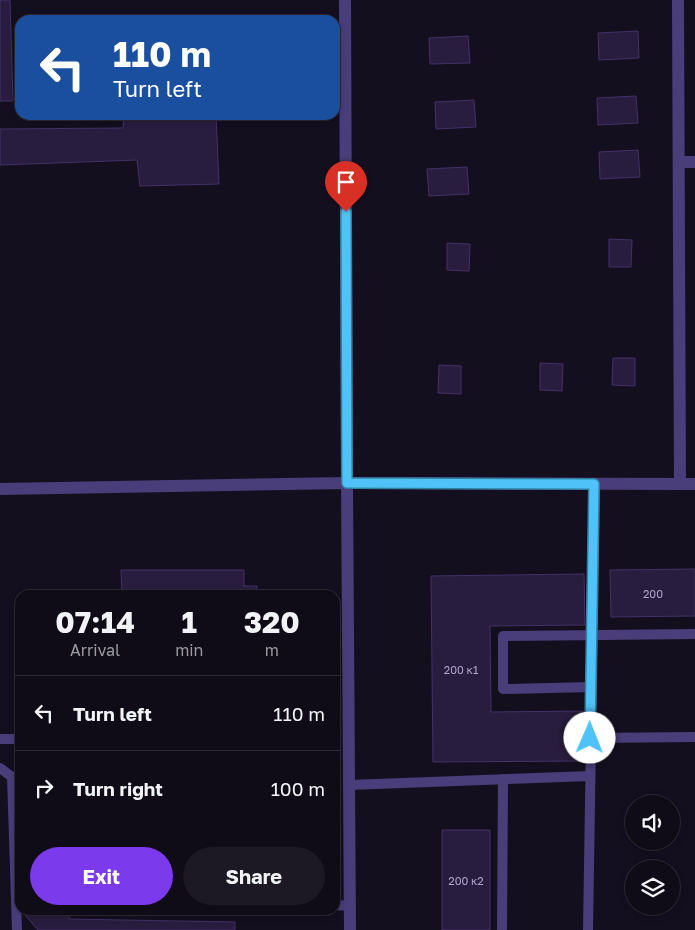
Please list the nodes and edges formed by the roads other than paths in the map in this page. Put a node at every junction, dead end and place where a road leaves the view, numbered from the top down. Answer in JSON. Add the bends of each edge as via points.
{"nodes":[{"id":1,"x":345,"y":0,"type":"edge"},
{"id":2,"x":678,"y":0,"type":"edge"},
{"id":3,"x":680,"y":162,"type":"junction"},
{"id":4,"x":695,"y":162,"type":"edge"},
{"id":5,"x":347,"y":483,"type":"junction"},
{"id":6,"x":594,"y":484,"type":"junction"},
{"id":7,"x":680,"y":484,"type":"junction"},
{"id":8,"x":695,"y":484,"type":"edge"},
{"id":9,"x":0,"y":489,"type":"edge"},
{"id":10,"x":695,"y":634,"type":"edge"},
{"id":11,"x":592,"y":635,"type":"junction"},
{"id":12,"x":592,"y":687,"type":"junction"},
{"id":13,"x":695,"y":737,"type":"edge"},
{"id":14,"x":590,"y":738,"type":"junction"},
{"id":15,"x":0,"y":739,"type":"edge"},
{"id":16,"x":15,"y":739,"type":"edge"},
{"id":17,"x":0,"y":768,"type":"edge"},
{"id":18,"x":590,"y":776,"type":"junction"},
{"id":19,"x":503,"y":779,"type":"junction"},
{"id":20,"x":349,"y":785,"type":"junction"},
{"id":21,"x":15,"y":869,"type":"edge"},
{"id":22,"x":340,"y":905,"type":"edge"},
{"id":23,"x":350,"y":906,"type":"junction"},
{"id":24,"x":17,"y":915,"type":"edge"},
{"id":25,"x":17,"y":930,"type":"edge"},
{"id":26,"x":350,"y":930,"type":"edge"},
{"id":27,"x":502,"y":930,"type":"edge"},
{"id":28,"x":588,"y":930,"type":"edge"}],
"edges":[{"from":1,"to":5,"type":"street"},
{"from":2,"to":3,"type":"street"},
{"from":3,"to":4,"type":"street"},
{"from":3,"to":7,"type":"street"},
{"from":5,"to":6,"type":"street"},
{"from":5,"to":9,"type":"street"},
{"from":5,"to":20,"type":"street"},
{"from":6,"to":7,"type":"street"},
{"from":6,"to":11,"type":"lane"},
{"from":7,"to":8,"type":"street"},
{"from":10,"to":11,"type":"lane"},
{"from":11,"to":12,"type":"lane"},
{"from":11,"to":12,"type":"lane","via":[[503,636],[503,689]]},
{"from":12,"to":14,"type":"lane"},
{"from":13,"to":14,"type":"lane"},
{"from":14,"to":18,"type":"lane"},
{"from":15,"to":16,"type":"lane"},
{"from":17,"to":21,"type":"lane","via":[[12,777]]},
{"from":18,"to":19,"type":"lane"},
{"from":18,"to":28,"type":"lane"},
{"from":19,"to":20,"type":"lane"},
{"from":19,"to":27,"type":"lane"},
{"from":20,"to":23,"type":"street"},
{"from":22,"to":23,"type":"lane"},
{"from":23,"to":26,"type":"street"},
{"from":24,"to":25,"type":"lane"}]}
